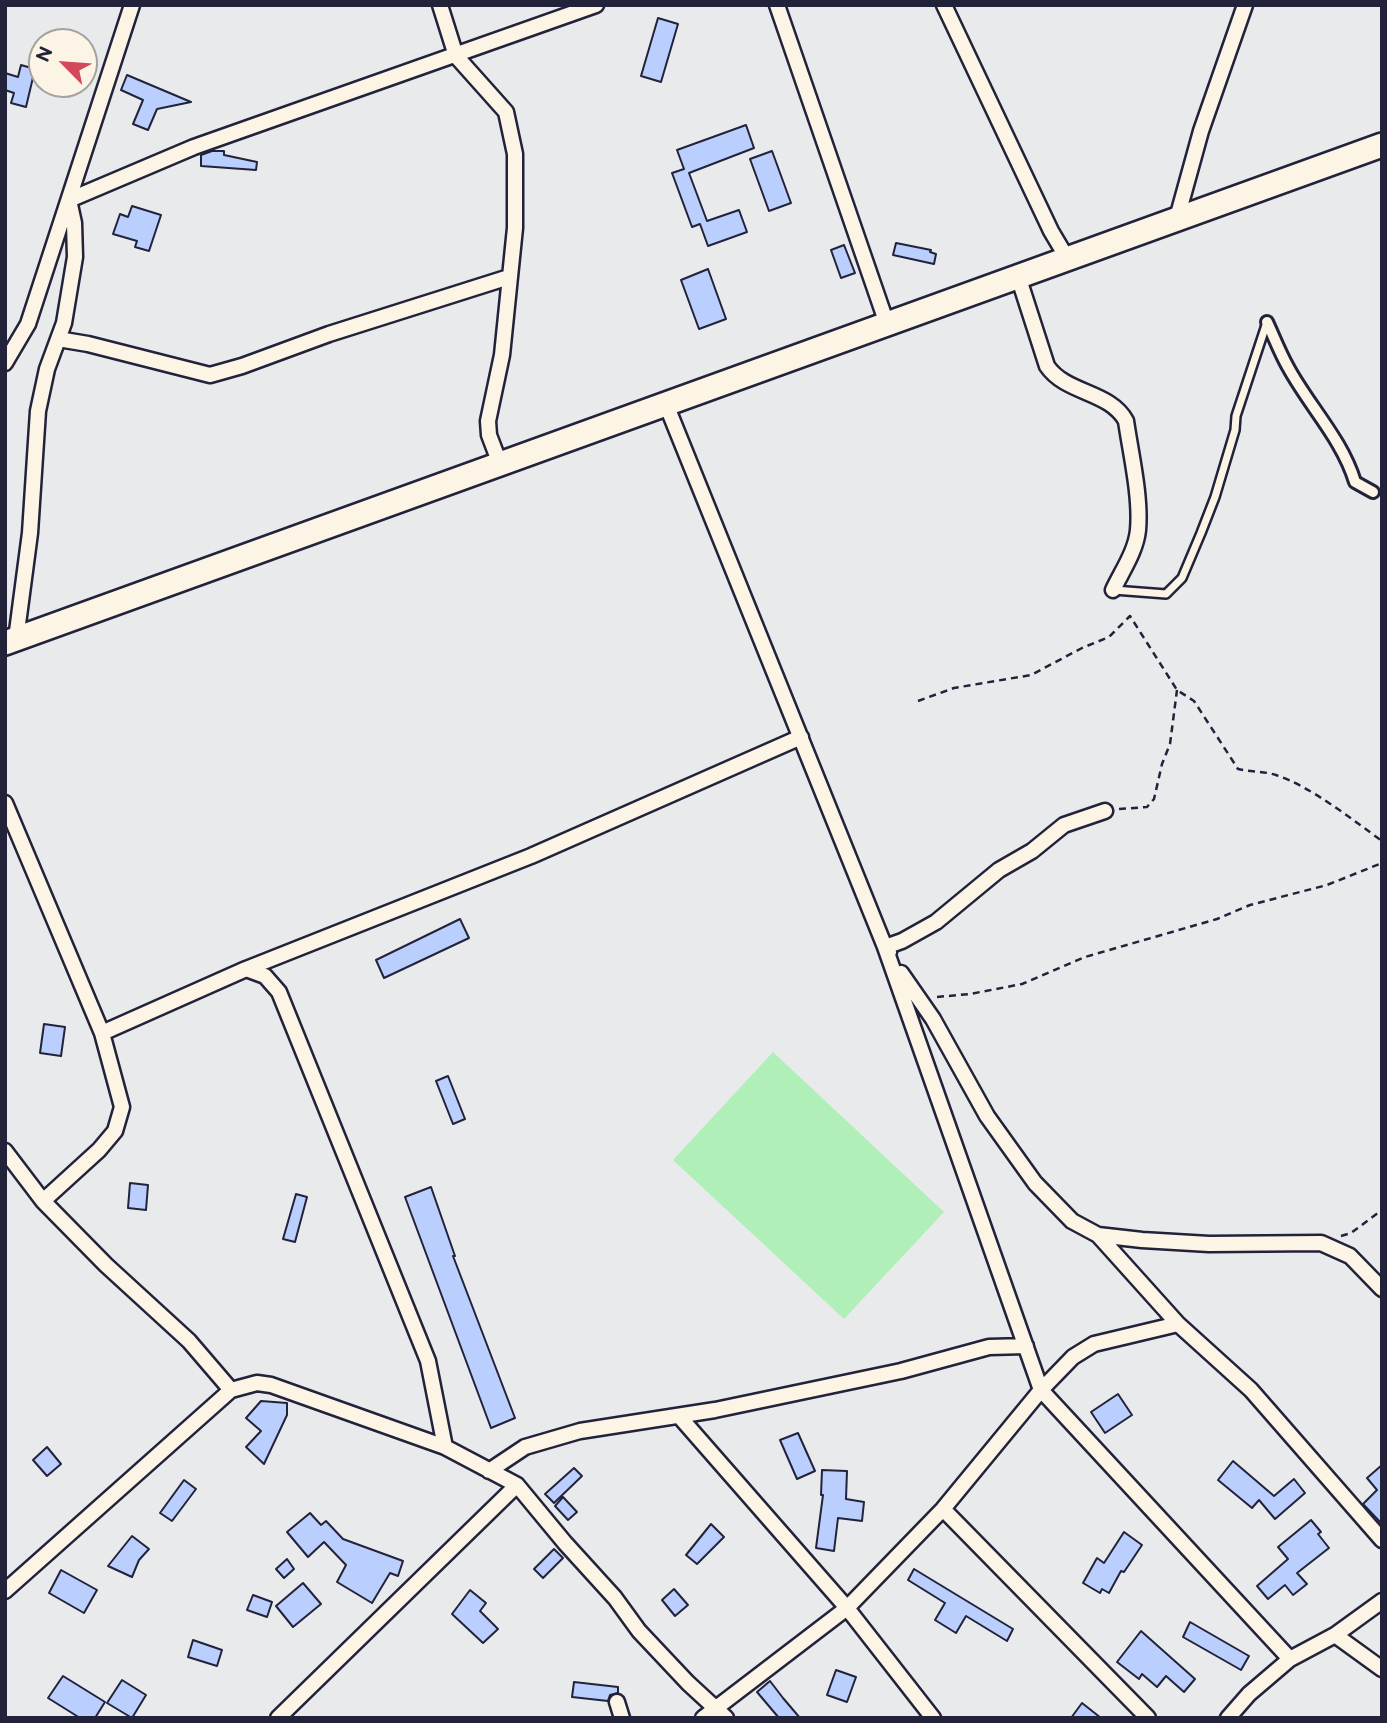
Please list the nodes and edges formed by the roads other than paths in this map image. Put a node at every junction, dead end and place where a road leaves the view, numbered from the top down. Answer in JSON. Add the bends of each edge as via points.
{"nodes":[{"id":1,"x":132,"y":5,"type":"edge"},
{"id":2,"x":440,"y":5,"type":"edge"},
{"id":3,"x":596,"y":5,"type":"edge"},
{"id":4,"x":777,"y":5,"type":"edge"},
{"id":5,"x":944,"y":5,"type":"edge"},
{"id":6,"x":1245,"y":5,"type":"edge"},
{"id":7,"x":456,"y":56,"type":"junction"},
{"id":8,"x":1382,"y":145,"type":"edge"},
{"id":9,"x":69,"y":200,"type":"junction"},
{"id":10,"x":1177,"y":218,"type":"junction"},
{"id":11,"x":1067,"y":258,"type":"junction"},
{"id":12,"x":1018,"y":276,"type":"junction"},
{"id":13,"x":509,"y":278,"type":"junction"},
{"id":14,"x":1267,"y":322,"type":"joint"},
{"id":15,"x":887,"y":324,"type":"junction"},
{"id":16,"x":58,"y":339,"type":"junction"},
{"id":17,"x":5,"y":363,"type":"edge"},
{"id":18,"x":666,"y":404,"type":"junction"},
{"id":19,"x":500,"y":464,"type":"junction"},
{"id":20,"x":1373,"y":492,"type":"dead end"},
{"id":21,"x":1112,"y":590,"type":"joint"},
{"id":22,"x":11,"y":641,"type":"edge"},
{"id":23,"x":801,"y":737,"type":"junction"},
{"id":24,"x":5,"y":803,"type":"edge"},
{"id":25,"x":1105,"y":811,"type":"road end"},
{"id":26,"x":886,"y":947,"type":"junction"},
{"id":27,"x":246,"y":970,"type":"junction"},
{"id":28,"x":102,"y":1033,"type":"junction"},
{"id":29,"x":5,"y":1151,"type":"edge"},
{"id":30,"x":43,"y":1201,"type":"junction"},
{"id":31,"x":1098,"y":1236,"type":"junction"},
{"id":32,"x":1382,"y":1289,"type":"edge"},
{"id":33,"x":1178,"y":1324,"type":"junction"},
{"id":34,"x":1026,"y":1346,"type":"junction"},
{"id":35,"x":231,"y":1390,"type":"junction"},
{"id":36,"x":1041,"y":1391,"type":"junction"},
{"id":37,"x":679,"y":1416,"type":"junction"},
{"id":38,"x":445,"y":1447,"type":"junction"},
{"id":39,"x":489,"y":1471,"type":"junction"},
{"id":40,"x":517,"y":1486,"type":"junction"},
{"id":41,"x":943,"y":1509,"type":"junction"},
{"id":42,"x":1382,"y":1540,"type":"edge"},
{"id":43,"x":5,"y":1591,"type":"edge"},
{"id":44,"x":1382,"y":1601,"type":"edge"},
{"id":45,"x":847,"y":1608,"type":"junction"},
{"id":46,"x":1335,"y":1635,"type":"junction"},
{"id":47,"x":1290,"y":1659,"type":"junction"},
{"id":48,"x":1382,"y":1669,"type":"edge"},
{"id":49,"x":617,"y":1702,"type":"dead end"},
{"id":50,"x":722,"y":1713,"type":"edge"},
{"id":51,"x":278,"y":1718,"type":"edge"},
{"id":52,"x":622,"y":1718,"type":"edge"},
{"id":53,"x":703,"y":1718,"type":"edge"},
{"id":54,"x":933,"y":1718,"type":"edge"},
{"id":55,"x":1148,"y":1718,"type":"edge"},
{"id":56,"x":1228,"y":1718,"type":"edge"}],
"edges":[{"from":1,"to":9,"type":"street"},
{"from":2,"to":7,"type":"street"},
{"from":3,"to":7,"type":"street"},
{"from":4,"to":15,"type":"street"},
{"from":5,"to":11,"type":"street"},
{"from":6,"to":10,"type":"street","via":[[1201,131]]},
{"from":7,"to":9,"type":"street","via":[[194,147]]},
{"from":7,"to":13,"type":"street","via":[[506,111],[515,154],[515,228]]},
{"from":8,"to":10,"type":"main road"},
{"from":9,"to":16,"type":"street","via":[[75,257]]},
{"from":9,"to":17,"type":"street","via":[[28,324]]},
{"from":10,"to":11,"type":"main road"},
{"from":11,"to":12,"type":"main road"},
{"from":12,"to":15,"type":"main road"},
{"from":12,"to":21,"type":"street","via":[[1047,366],[1061,382],[1114,405],[1126,421],[1138,530]]},
{"from":13,"to":16,"type":"street","via":[[210,374]]},
{"from":13,"to":19,"type":"street","via":[[502,355],[488,421]]},
{"from":14,"to":20,"type":"street","via":[[1288,368],[1329,428],[1355,482]]},
{"from":14,"to":21,"type":"lane","via":[[1215,497],[1182,578],[1166,594]]},
{"from":15,"to":18,"type":"main road"},
{"from":16,"to":22,"type":"street","via":[[38,411],[29,544]]},
{"from":18,"to":19,"type":"main road"},
{"from":18,"to":23,"type":"street"},
{"from":19,"to":22,"type":"main road"},
{"from":23,"to":26,"type":"street"},
{"from":23,"to":27,"type":"street","via":[[531,856]]},
{"from":24,"to":28,"type":"street"},
{"from":25,"to":26,"type":"street","via":[[1064,825],[936,922]]},
{"from":26,"to":31,"type":"street","via":[[933,1018],[988,1116],[1035,1183],[1072,1221]]},
{"from":26,"to":34,"type":"street"},
{"from":27,"to":28,"type":"street"},
{"from":27,"to":38,"type":"street","via":[[265,976],[279,992],[428,1361]]},
{"from":28,"to":30,"type":"street","via":[[122,1107],[115,1131]]},
{"from":29,"to":30,"type":"street"},
{"from":30,"to":35,"type":"street","via":[[188,1341]]},
{"from":31,"to":32,"type":"street","via":[[1209,1244],[1321,1243],[1350,1256]]},
{"from":31,"to":33,"type":"street"},
{"from":33,"to":36,"type":"street","via":[[1094,1344],[1073,1357]]},
{"from":33,"to":42,"type":"street","via":[[1251,1390]]},
{"from":34,"to":36,"type":"street"},
{"from":34,"to":37,"type":"street","via":[[989,1347],[901,1371]]},
{"from":35,"to":38,"type":"street","via":[[257,1382],[271,1385]]},
{"from":35,"to":43,"type":"street"},
{"from":36,"to":41,"type":"street"},
{"from":36,"to":47,"type":"street"},
{"from":37,"to":39,"type":"street","via":[[580,1431],[525,1447]]},
{"from":37,"to":45,"type":"street"},
{"from":38,"to":39,"type":"street"},
{"from":39,"to":40,"type":"street"},
{"from":40,"to":50,"type":"street","via":[[639,1631]]},
{"from":40,"to":51,"type":"street"},
{"from":41,"to":45,"type":"street"},
{"from":41,"to":55,"type":"street"},
{"from":44,"to":46,"type":"street"},
{"from":45,"to":50,"type":"street"},
{"from":45,"to":54,"type":"street"},
{"from":46,"to":47,"type":"street"},
{"from":46,"to":48,"type":"street"},
{"from":47,"to":56,"type":"street"},
{"from":49,"to":52,"type":"street"},
{"from":50,"to":53,"type":"street"}]}
